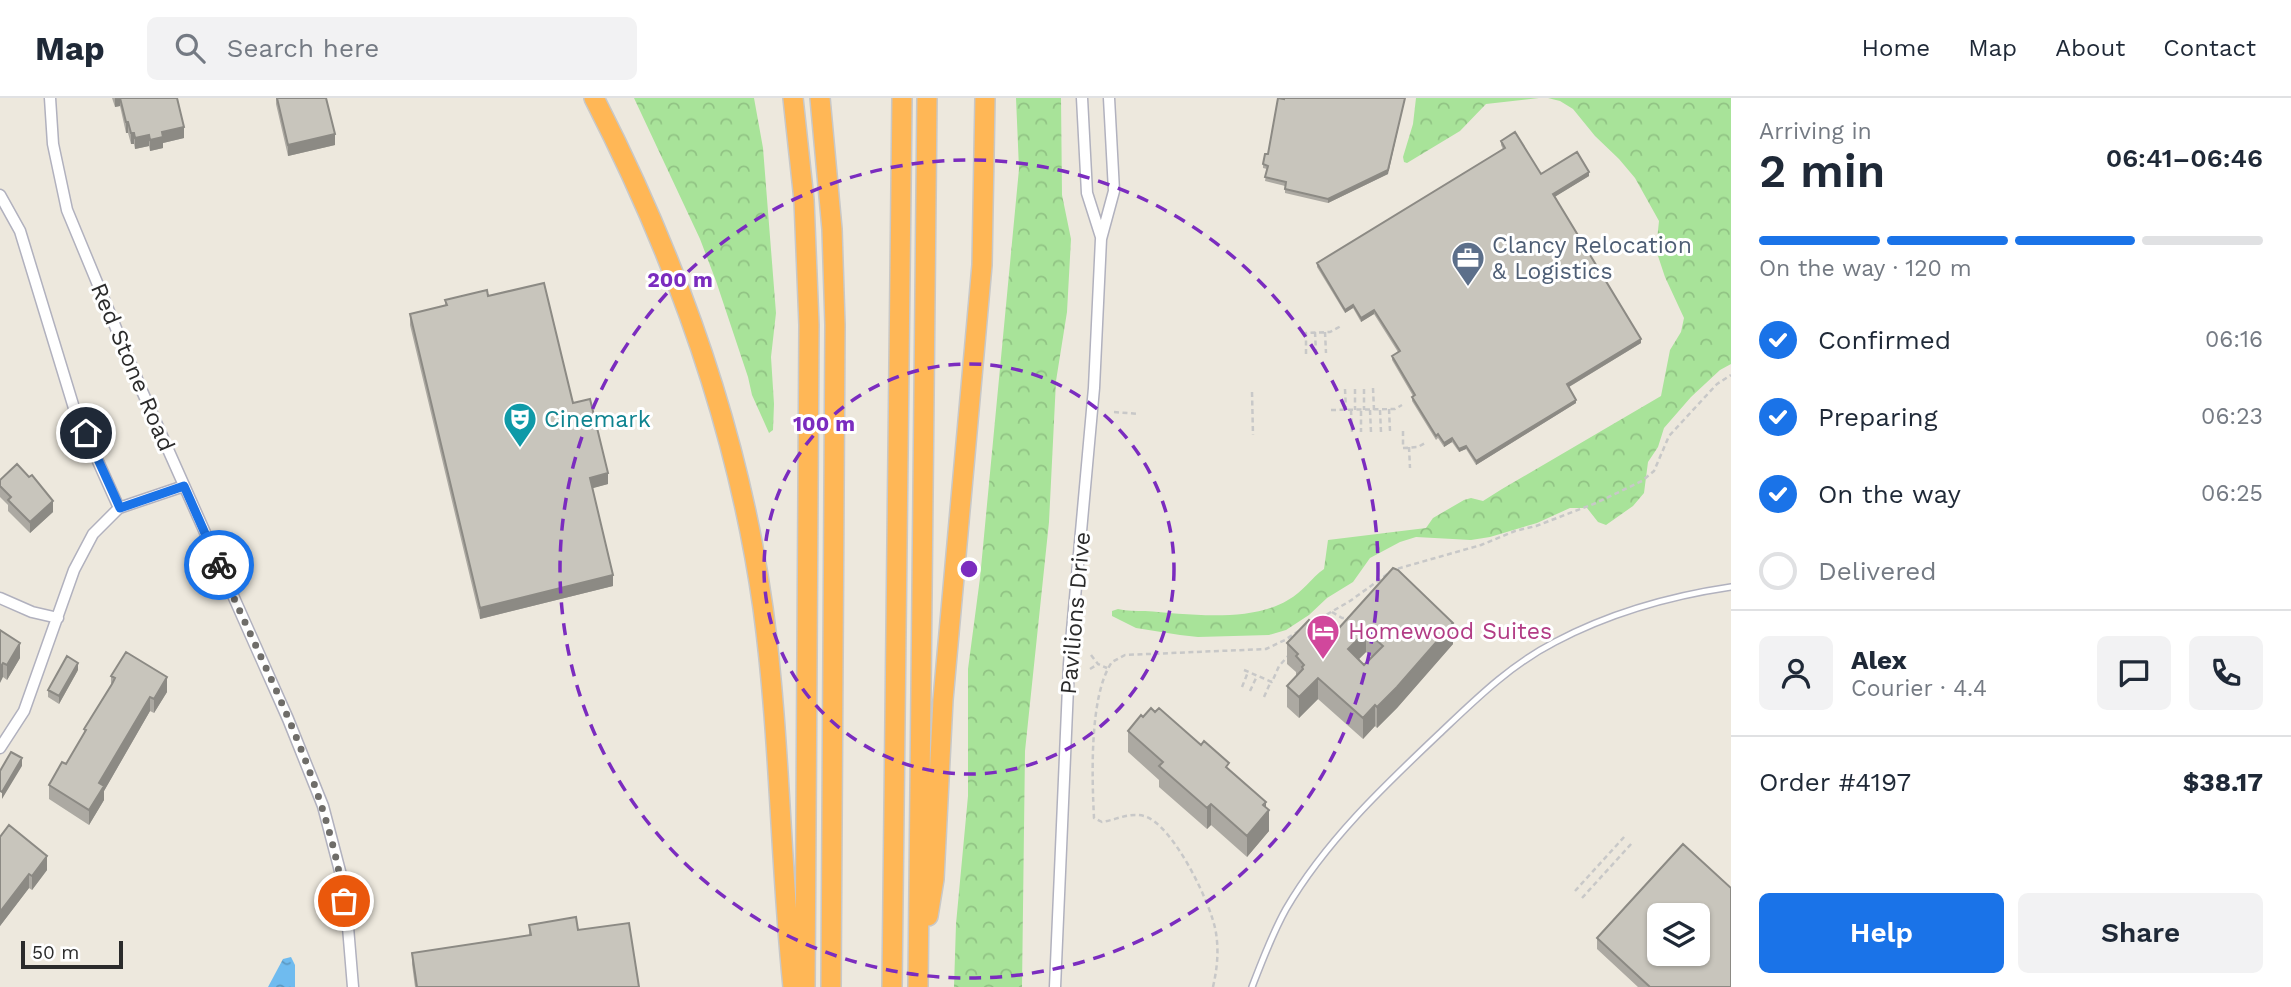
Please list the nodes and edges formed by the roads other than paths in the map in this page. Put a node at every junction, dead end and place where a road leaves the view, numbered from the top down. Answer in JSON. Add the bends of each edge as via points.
{"nodes":[{"id":1,"x":50,"y":98,"type":"edge"},
{"id":2,"x":594,"y":98,"type":"edge"},
{"id":3,"x":793,"y":98,"type":"edge"},
{"id":4,"x":820,"y":98,"type":"edge"},
{"id":5,"x":902,"y":98,"type":"edge"},
{"id":6,"x":927,"y":98,"type":"edge"},
{"id":7,"x":985,"y":98,"type":"edge"},
{"id":8,"x":1082,"y":98,"type":"edge"},
{"id":9,"x":1109,"y":98,"type":"edge"},
{"id":10,"x":0,"y":195,"type":"edge"},
{"id":11,"x":1101,"y":239,"type":"junction"},
{"id":12,"x":184,"y":486,"type":"junction"},
{"id":13,"x":120,"y":508,"type":"junction"},
{"id":14,"x":1731,"y":587,"type":"edge"},
{"id":15,"x":0,"y":598,"type":"edge"},
{"id":16,"x":58,"y":618,"type":"junction"},
{"id":17,"x":0,"y":748,"type":"edge"},
{"id":18,"x":919,"y":958,"type":"junction"},
{"id":19,"x":353,"y":987,"type":"edge"},
{"id":20,"x":793,"y":987,"type":"edge"},
{"id":21,"x":805,"y":987,"type":"edge"},
{"id":22,"x":831,"y":987,"type":"edge"},
{"id":23,"x":892,"y":987,"type":"edge"},
{"id":24,"x":918,"y":987,"type":"edge"},
{"id":25,"x":1055,"y":987,"type":"edge"},
{"id":26,"x":1252,"y":987,"type":"edge"}],
"edges":[{"from":1,"to":12,"type":"street","name":"Red Stone Road","via":[[53,144],[67,210]]},
{"from":2,"to":20,"type":"highway","via":[[639,191],[686,306],[723,419],[746,517],[771,673]]},
{"from":3,"to":21,"type":"highway","via":[[804,201],[809,325]]},
{"from":4,"to":22,"type":"highway","via":[[835,325]]},
{"from":5,"to":23,"type":"highway"},
{"from":6,"to":18,"type":"highway"},
{"from":7,"to":18,"type":"highway","via":[[982,265],[943,700],[935,870]]},
{"from":8,"to":11,"type":"street","name":"Pavilions Drive","via":[[1087,193]]},
{"from":9,"to":11,"type":"street","name":"Pavilions Drive","via":[[1114,191]]},
{"from":10,"to":13,"type":"street","via":[[20,231],[74,408]]},
{"from":11,"to":25,"type":"street","name":"Pavilions Drive","via":[[1068,683]]},
{"from":12,"to":13,"type":"street"},
{"from":12,"to":19,"type":"street","name":"Red Stone Road","via":[[323,806],[341,875]]},
{"from":13,"to":16,"type":"street","via":[[93,534],[74,570]]},
{"from":14,"to":26,"type":"lane","via":[[1625,611],[1553,642],[1500,678],[1383,786],[1341,832],[1286,909]]},
{"from":15,"to":16,"type":"street"},
{"from":16,"to":17,"type":"street","via":[[24,711]]},
{"from":18,"to":24,"type":"highway"}]}
